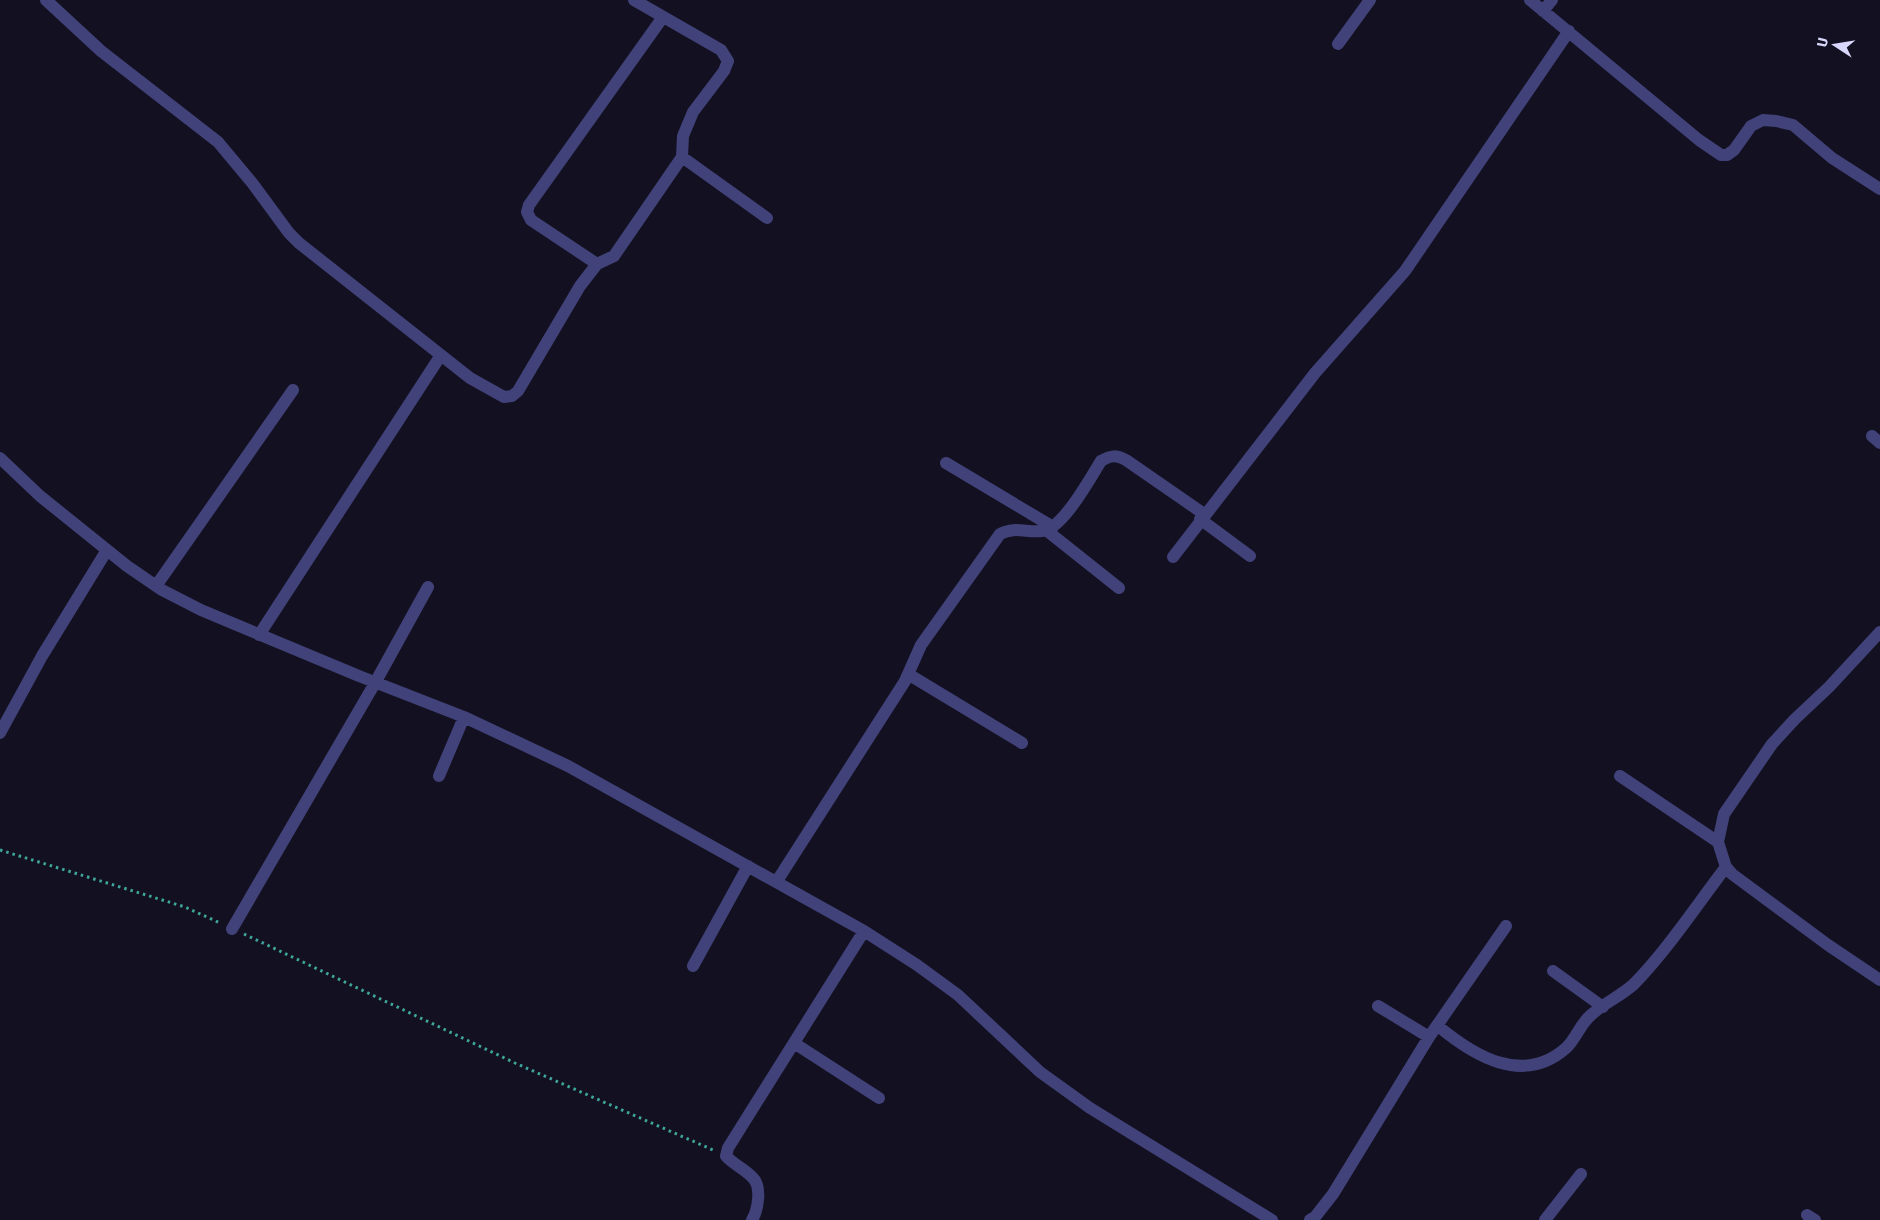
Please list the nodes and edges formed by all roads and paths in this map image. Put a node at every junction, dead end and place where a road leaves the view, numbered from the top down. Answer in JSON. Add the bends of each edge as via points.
{"nodes":[{"id":1,"x":46,"y":0,"type":"edge"},
{"id":2,"x":634,"y":0,"type":"edge"},
{"id":3,"x":1370,"y":0,"type":"edge"},
{"id":4,"x":1530,"y":0,"type":"edge"},
{"id":5,"x":1552,"y":0,"type":"edge"},
{"id":6,"x":1543,"y":11,"type":"junction"},
{"id":7,"x":663,"y":17,"type":"junction"},
{"id":8,"x":1569,"y":31,"type":"junction"},
{"id":9,"x":1338,"y":44,"type":"dead end"},
{"id":10,"x":682,"y":157,"type":"junction"},
{"id":11,"x":1880,"y":189,"type":"edge"},
{"id":12,"x":767,"y":218,"type":"dead end"},
{"id":13,"x":597,"y":264,"type":"junction"},
{"id":14,"x":441,"y":355,"type":"junction"},
{"id":15,"x":293,"y":390,"type":"dead end"},
{"id":16,"x":0,"y":458,"type":"edge"},
{"id":17,"x":946,"y":463,"type":"dead end"},
{"id":18,"x":1202,"y":517,"type":"junction"},
{"id":19,"x":1049,"y":529,"type":"junction"},
{"id":20,"x":107,"y":550,"type":"junction"},
{"id":21,"x":1250,"y":556,"type":"dead end"},
{"id":22,"x":1173,"y":557,"type":"dead end"},
{"id":23,"x":156,"y":586,"type":"junction"},
{"id":24,"x":428,"y":587,"type":"dead end"},
{"id":25,"x":1119,"y":588,"type":"dead end"},
{"id":26,"x":1880,"y":632,"type":"edge"},
{"id":27,"x":259,"y":635,"type":"junction"},
{"id":28,"x":908,"y":674,"type":"junction"},
{"id":29,"x":375,"y":683,"type":"junction"},
{"id":30,"x":464,"y":717,"type":"junction"},
{"id":31,"x":0,"y":733,"type":"edge"},
{"id":32,"x":1022,"y":743,"type":"dead end"},
{"id":33,"x":439,"y":776,"type":"dead end"},
{"id":34,"x":1620,"y":776,"type":"dead end"},
{"id":35,"x":1718,"y":842,"type":"junction"},
{"id":36,"x":0,"y":850,"type":"edge"},
{"id":37,"x":748,"y":866,"type":"junction"},
{"id":38,"x":1726,"y":867,"type":"junction"},
{"id":39,"x":777,"y":881,"type":"junction"},
{"id":40,"x":1506,"y":926,"type":"dead end"},
{"id":41,"x":232,"y":929,"type":"junction"},
{"id":42,"x":864,"y":931,"type":"junction"},
{"id":43,"x":692,"y":966,"type":"dead end"},
{"id":44,"x":1553,"y":971,"type":"dead end"},
{"id":45,"x":1880,"y":980,"type":"edge"},
{"id":46,"x":1378,"y":1006,"type":"dead end"},
{"id":47,"x":1603,"y":1007,"type":"junction"},
{"id":48,"x":1438,"y":1026,"type":"junction"},
{"id":49,"x":1429,"y":1037,"type":"junction"},
{"id":50,"x":794,"y":1042,"type":"junction"},
{"id":51,"x":879,"y":1098,"type":"dead end"},
{"id":52,"x":726,"y":1156,"type":"junction"},
{"id":53,"x":1581,"y":1174,"type":"dead end"},
{"id":54,"x":752,"y":1220,"type":"edge"},
{"id":55,"x":1272,"y":1220,"type":"edge"},
{"id":56,"x":1310,"y":1220,"type":"edge"},
{"id":57,"x":1545,"y":1220,"type":"edge"}],
"edges":[{"from":1,"to":14,"type":"street","via":[[101,51],[218,142],[299,243]]},
{"from":2,"to":7,"type":"street"},
{"from":3,"to":9,"type":"street"},
{"from":4,"to":6,"type":"street"},
{"from":5,"to":6,"type":"street"},
{"from":6,"to":8,"type":"street"},
{"from":7,"to":10,"type":"street","via":[[721,50],[728,62],[693,112],[683,136]]},
{"from":7,"to":13,"type":"street","via":[[527,212],[531,220]]},
{"from":8,"to":11,"type":"street","via":[[1698,140],[1721,155],[1734,150],[1751,126],[1763,120],[1776,121],[1793,125],[1832,158]]},
{"from":8,"to":18,"type":"street","via":[[1405,272],[1315,373]]},
{"from":10,"to":12,"type":"street"},
{"from":10,"to":13,"type":"street","via":[[614,256]]},
{"from":13,"to":14,"type":"street","via":[[569,302],[518,391],[512,396],[504,397],[470,378]]},
{"from":14,"to":27,"type":"street"},
{"from":15,"to":23,"type":"street"},
{"from":16,"to":20,"type":"street","via":[[40,496]]},
{"from":17,"to":19,"type":"street"},
{"from":18,"to":19,"type":"street","via":[[1126,460],[1110,456],[1101,461],[1066,514]]},
{"from":18,"to":21,"type":"street"},
{"from":18,"to":22,"type":"street"},
{"from":19,"to":25,"type":"street"},
{"from":19,"to":28,"type":"street","via":[[1018,528],[1000,534],[921,645]]},
{"from":20,"to":23,"type":"street"},
{"from":20,"to":31,"type":"street","via":[[42,656]]},
{"from":23,"to":27,"type":"street"},
{"from":24,"to":29,"type":"street"},
{"from":26,"to":35,"type":"street","via":[[1772,744],[1724,814]]},
{"from":27,"to":29,"type":"street"},
{"from":28,"to":32,"type":"street"},
{"from":28,"to":39,"type":"street"},
{"from":29,"to":30,"type":"street"},
{"from":29,"to":41,"type":"street"},
{"from":30,"to":33,"type":"street"},
{"from":30,"to":37,"type":"street","via":[[568,766]]},
{"from":34,"to":35,"type":"street"},
{"from":35,"to":38,"type":"street"},
{"from":36,"to":41,"type":"path","via":[[185,907]]},
{"from":37,"to":39,"type":"street"},
{"from":37,"to":43,"type":"street"},
{"from":38,"to":45,"type":"street","via":[[1828,945]]},
{"from":38,"to":47,"type":"street","via":[[1642,975]]},
{"from":39,"to":42,"type":"street"},
{"from":40,"to":48,"type":"street"},
{"from":41,"to":52,"type":"path","via":[[515,1063]]},
{"from":42,"to":50,"type":"street"},
{"from":42,"to":55,"type":"street","via":[[958,995],[1040,1072],[1090,1108]]},
{"from":44,"to":47,"type":"street"},
{"from":46,"to":49,"type":"street"},
{"from":47,"to":48,"type":"street","via":[[1590,1015],[1567,1048],[1547,1062],[1518,1067],[1482,1056],[1458,1043]]},
{"from":48,"to":49,"type":"street"},
{"from":49,"to":56,"type":"street","via":[[1334,1194]]},
{"from":50,"to":51,"type":"street"},
{"from":50,"to":52,"type":"street"},
{"from":52,"to":54,"type":"street","via":[[755,1179],[758,1198]]},
{"from":53,"to":57,"type":"street"}]}
